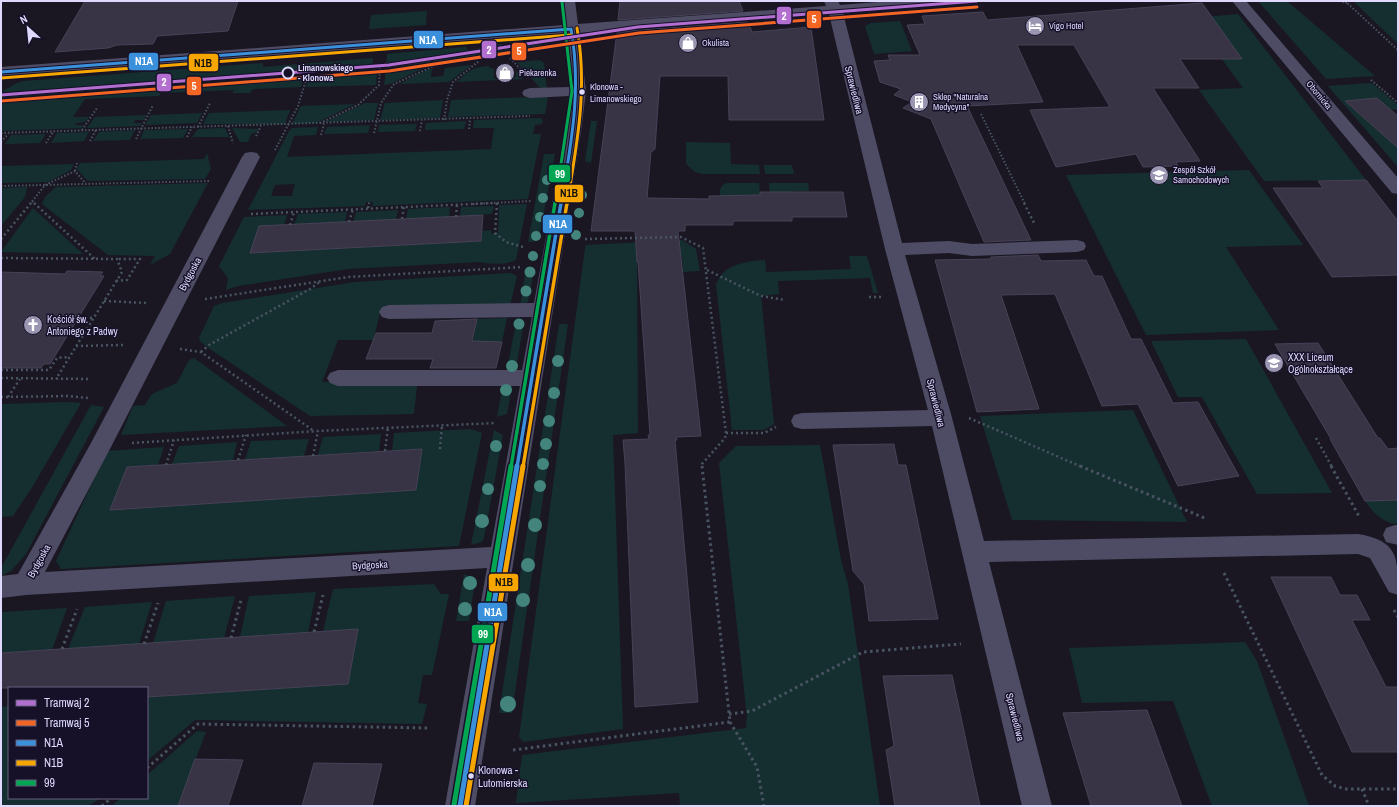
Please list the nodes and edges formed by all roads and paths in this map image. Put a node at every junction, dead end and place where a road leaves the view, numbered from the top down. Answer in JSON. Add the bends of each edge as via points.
{"nodes":[{"id":1,"x":568,"y":1,"type":"edge"},
{"id":2,"x":946,"y":1,"type":"edge"},
{"id":3,"x":1238,"y":1,"type":"edge"},
{"id":4,"x":1339,"y":1,"type":"edge"},
{"id":5,"x":1346,"y":2,"type":"edge"},
{"id":6,"x":833,"y":5,"type":"edge"},
{"id":7,"x":571,"y":29,"type":"junction"},
{"id":8,"x":1398,"y":50,"type":"edge"},
{"id":9,"x":479,"y":61,"type":"dead end"},
{"id":10,"x":436,"y":65,"type":"dead end"},
{"id":11,"x":380,"y":68,"type":"dead end"},
{"id":12,"x":2,"y":73,"type":"edge"},
{"id":13,"x":307,"y":76,"type":"dead end"},
{"id":14,"x":1372,"y":80,"type":"dead end"},
{"id":15,"x":578,"y":91,"type":"junction"},
{"id":16,"x":530,"y":94,"type":"dead end"},
{"id":17,"x":1398,"y":102,"type":"edge"},
{"id":18,"x":210,"y":103,"type":"dead end"},
{"id":19,"x":153,"y":105,"type":"dead end"},
{"id":20,"x":298,"y":106,"type":"dead end"},
{"id":21,"x":97,"y":108,"type":"dead end"},
{"id":22,"x":981,"y":114,"type":"dead end"},
{"id":23,"x":533,"y":116,"type":"dead end"},
{"id":24,"x":470,"y":119,"type":"junction"},
{"id":25,"x":422,"y":120,"type":"junction"},
{"id":26,"x":444,"y":120,"type":"junction"},
{"id":27,"x":376,"y":122,"type":"junction"},
{"id":28,"x":318,"y":124,"type":"junction"},
{"id":29,"x":324,"y":124,"type":"junction"},
{"id":30,"x":261,"y":126,"type":"junction"},
{"id":31,"x":193,"y":127,"type":"junction"},
{"id":32,"x":198,"y":127,"type":"junction"},
{"id":33,"x":142,"y":128,"type":"junction"},
{"id":34,"x":469,"y":129,"type":"dead end"},
{"id":35,"x":82,"y":130,"type":"junction"},
{"id":36,"x":96,"y":130,"type":"junction"},
{"id":37,"x":420,"y":131,"type":"dead end"},
{"id":38,"x":54,"y":132,"type":"junction"},
{"id":39,"x":1,"y":133,"type":"edge"},
{"id":40,"x":8,"y":133,"type":"junction"},
{"id":41,"x":374,"y":133,"type":"dead end"},
{"id":42,"x":321,"y":135,"type":"dead end"},
{"id":43,"x":187,"y":138,"type":"dead end"},
{"id":44,"x":136,"y":139,"type":"dead end"},
{"id":45,"x":90,"y":141,"type":"dead end"},
{"id":46,"x":1,"y":142,"type":"edge"},
{"id":47,"x":46,"y":143,"type":"dead end"},
{"id":48,"x":253,"y":148,"type":"joint"},
{"id":49,"x":77,"y":163,"type":"dead end"},
{"id":50,"x":74,"y":171,"type":"junction"},
{"id":51,"x":239,"y":180,"type":"junction"},
{"id":52,"x":86,"y":184,"type":"junction"},
{"id":53,"x":45,"y":185,"type":"junction"},
{"id":54,"x":1,"y":186,"type":"edge"},
{"id":55,"x":1398,"y":189,"type":"edge"},
{"id":56,"x":32,"y":201,"type":"junction"},
{"id":57,"x":532,"y":201,"type":"dead end"},
{"id":58,"x":369,"y":202,"type":"dead end"},
{"id":59,"x":497,"y":202,"type":"junction"},
{"id":60,"x":457,"y":204,"type":"junction"},
{"id":61,"x":404,"y":207,"type":"junction"},
{"id":62,"x":368,"y":208,"type":"junction"},
{"id":63,"x":352,"y":209,"type":"junction"},
{"id":64,"x":294,"y":212,"type":"junction"},
{"id":65,"x":249,"y":214,"type":"dead end"},
{"id":66,"x":456,"y":217,"type":"dead end"},
{"id":67,"x":402,"y":219,"type":"dead end"},
{"id":68,"x":349,"y":222,"type":"dead end"},
{"id":69,"x":290,"y":225,"type":"dead end"},
{"id":70,"x":1,"y":239,"type":"edge"},
{"id":71,"x":585,"y":239,"type":"dead end"},
{"id":72,"x":1077,"y":246,"type":"dead end"},
{"id":73,"x":523,"y":247,"type":"dead end"},
{"id":74,"x":1045,"y":247,"type":"junction"},
{"id":75,"x":894,"y":249,"type":"junction"},
{"id":76,"x":1,"y":258,"type":"edge"},
{"id":77,"x":95,"y":258,"type":"junction"},
{"id":78,"x":117,"y":259,"type":"junction"},
{"id":79,"x":523,"y":267,"type":"dead end"},
{"id":80,"x":707,"y":270,"type":"junction"},
{"id":81,"x":323,"y":280,"type":"junction"},
{"id":82,"x":116,"y":282,"type":"junction"},
{"id":83,"x":882,"y":296,"type":"dead end"},
{"id":84,"x":869,"y":297,"type":"dead end"},
{"id":85,"x":785,"y":300,"type":"dead end"},
{"id":86,"x":104,"y":302,"type":"junction"},
{"id":87,"x":174,"y":304,"type":"junction"},
{"id":88,"x":544,"y":310,"type":"junction"},
{"id":89,"x":389,"y":312,"type":"dead end"},
{"id":90,"x":70,"y":317,"type":"dead end"},
{"id":91,"x":93,"y":318,"type":"junction"},
{"id":92,"x":76,"y":346,"type":"junction"},
{"id":93,"x":152,"y":346,"type":"junction"},
{"id":94,"x":201,"y":352,"type":"junction"},
{"id":95,"x":69,"y":357,"type":"junction"},
{"id":96,"x":1,"y":370,"type":"edge"},
{"id":97,"x":1,"y":378,"type":"edge"},
{"id":98,"x":20,"y":378,"type":"junction"},
{"id":99,"x":338,"y":378,"type":"dead end"},
{"id":100,"x":532,"y":378,"type":"junction"},
{"id":101,"x":56,"y":379,"type":"junction"},
{"id":102,"x":91,"y":379,"type":"dead end"},
{"id":103,"x":1,"y":397,"type":"edge"},
{"id":104,"x":8,"y":397,"type":"junction"},
{"id":105,"x":89,"y":398,"type":"dead end"},
{"id":106,"x":940,"y":416,"type":"junction"},
{"id":107,"x":802,"y":421,"type":"joint"},
{"id":108,"x":524,"y":423,"type":"junction"},
{"id":109,"x":442,"y":425,"type":"junction"},
{"id":110,"x":388,"y":427,"type":"junction"},
{"id":111,"x":316,"y":431,"type":"junction"},
{"id":112,"x":726,"y":433,"type":"junction"},
{"id":113,"x":246,"y":435,"type":"junction"},
{"id":114,"x":1316,"y":438,"type":"dead end"},
{"id":115,"x":174,"y":440,"type":"junction"},
{"id":116,"x":101,"y":445,"type":"junction"},
{"id":117,"x":440,"y":449,"type":"dead end"},
{"id":118,"x":385,"y":451,"type":"dead end"},
{"id":119,"x":313,"y":456,"type":"dead end"},
{"id":120,"x":238,"y":460,"type":"dead end"},
{"id":121,"x":166,"y":465,"type":"dead end"},
{"id":122,"x":1212,"y":521,"type":"dead end"},
{"id":123,"x":1370,"y":546,"type":"junction"},
{"id":124,"x":973,"y":552,"type":"junction"},
{"id":125,"x":502,"y":557,"type":"junction"},
{"id":126,"x":1221,"y":566,"type":"dead end"},
{"id":127,"x":26,"y":584,"type":"junction"},
{"id":128,"x":1,"y":587,"type":"edge"},
{"id":129,"x":323,"y":594,"type":"dead end"},
{"id":130,"x":1394,"y":594,"type":"edge"},
{"id":131,"x":160,"y":597,"type":"dead end"},
{"id":132,"x":241,"y":599,"type":"dead end"},
{"id":133,"x":80,"y":602,"type":"dead end"},
{"id":134,"x":1398,"y":617,"type":"edge"},
{"id":135,"x":314,"y":632,"type":"dead end"},
{"id":136,"x":231,"y":638,"type":"dead end"},
{"id":137,"x":144,"y":644,"type":"dead end"},
{"id":138,"x":961,"y":644,"type":"dead end"},
{"id":139,"x":62,"y":649,"type":"dead end"},
{"id":140,"x":729,"y":714,"type":"junction"},
{"id":141,"x":730,"y":722,"type":"junction"},
{"id":142,"x":428,"y":728,"type":"dead end"},
{"id":143,"x":513,"y":750,"type":"dead end"},
{"id":144,"x":148,"y":767,"type":"edge"},
{"id":145,"x":1362,"y":789,"type":"junction"},
{"id":146,"x":1398,"y":789,"type":"edge"},
{"id":147,"x":110,"y":799,"type":"edge"},
{"id":148,"x":102,"y":806,"type":"edge"},
{"id":149,"x":460,"y":806,"type":"edge"},
{"id":150,"x":764,"y":806,"type":"edge"},
{"id":151,"x":1037,"y":806,"type":"edge"},
{"id":152,"x":1369,"y":806,"type":"edge"}],
"edges":[{"from":1,"to":7,"type":"street"},
{"from":2,"to":6,"type":"street"},
{"from":3,"to":55,"type":"street","name":"Obornicka"},
{"from":4,"to":5,"type":"path"},
{"from":5,"to":8,"type":"path"},
{"from":6,"to":7,"type":"street"},
{"from":6,"to":75,"type":"street","name":"Sprawiedliwa"},
{"from":7,"to":12,"type":"street"},
{"from":7,"to":15,"type":"street"},
{"from":9,"to":26,"type":"path","via":[[454,82],[447,100]]},
{"from":10,"to":27,"type":"path","via":[[394,84],[381,103]]},
{"from":11,"to":28,"type":"path","via":[[379,85],[358,105]]},
{"from":13,"to":20,"type":"path"},
{"from":14,"to":17,"type":"path"},
{"from":15,"to":16,"type":"street"},
{"from":15,"to":88,"type":"street","via":[[574,132]]},
{"from":18,"to":32,"type":"path"},
{"from":19,"to":33,"type":"path"},
{"from":21,"to":35,"type":"path"},
{"from":22,"to":74,"type":"path"},
{"from":23,"to":24,"type":"path"},
{"from":24,"to":26,"type":"path"},
{"from":24,"to":34,"type":"path"},
{"from":25,"to":26,"type":"path"},
{"from":25,"to":27,"type":"path"},
{"from":25,"to":37,"type":"path"},
{"from":27,"to":29,"type":"path"},
{"from":27,"to":41,"type":"path"},
{"from":28,"to":29,"type":"path"},
{"from":28,"to":30,"type":"path"},
{"from":29,"to":42,"type":"path"},
{"from":30,"to":32,"type":"path"},
{"from":30,"to":48,"type":"path"},
{"from":31,"to":32,"type":"path"},
{"from":31,"to":33,"type":"path"},
{"from":31,"to":43,"type":"path"},
{"from":33,"to":36,"type":"path"},
{"from":33,"to":44,"type":"path"},
{"from":35,"to":36,"type":"path"},
{"from":35,"to":38,"type":"path"},
{"from":36,"to":45,"type":"path"},
{"from":38,"to":40,"type":"path"},
{"from":38,"to":47,"type":"path"},
{"from":39,"to":40,"type":"path"},
{"from":40,"to":46,"type":"path"},
{"from":48,"to":51,"type":"street","name":"Bydgoska"},
{"from":49,"to":50,"type":"path"},
{"from":50,"to":52,"type":"path"},
{"from":50,"to":53,"type":"path"},
{"from":51,"to":52,"type":"path"},
{"from":51,"to":87,"type":"street","name":"Bydgoska"},
{"from":52,"to":53,"type":"path"},
{"from":53,"to":54,"type":"path"},
{"from":53,"to":56,"type":"path"},
{"from":56,"to":70,"type":"path"},
{"from":56,"to":77,"type":"path"},
{"from":57,"to":59,"type":"path"},
{"from":58,"to":62,"type":"path"},
{"from":59,"to":60,"type":"path"},
{"from":59,"to":73,"type":"path","via":[[495,233],[506,242]]},
{"from":60,"to":61,"type":"path"},
{"from":60,"to":66,"type":"path"},
{"from":61,"to":62,"type":"path"},
{"from":61,"to":67,"type":"path"},
{"from":62,"to":63,"type":"path"},
{"from":63,"to":64,"type":"path"},
{"from":63,"to":68,"type":"path"},
{"from":64,"to":65,"type":"path"},
{"from":64,"to":69,"type":"path"},
{"from":71,"to":80,"type":"path","via":[[681,237],[703,248]]},
{"from":72,"to":74,"type":"street"},
{"from":74,"to":75,"type":"street","via":[[972,250],[949,246]]},
{"from":75,"to":106,"type":"street","name":"Sprawiedliwa"},
{"from":76,"to":77,"type":"path"},
{"from":77,"to":78,"type":"path"},
{"from":78,"to":82,"type":"path","via":[[122,272]]},
{"from":78,"to":82,"type":"path","via":[[140,259],[127,280]]},
{"from":79,"to":81,"type":"path"},
{"from":80,"to":85,"type":"path","via":[[761,296]]},
{"from":80,"to":112,"type":"path"},
{"from":81,"to":87,"type":"path"},
{"from":81,"to":94,"type":"path"},
{"from":82,"to":86,"type":"path"},
{"from":83,"to":84,"type":"path"},
{"from":86,"to":87,"type":"path"},
{"from":86,"to":91,"type":"path"},
{"from":87,"to":93,"type":"street","name":"Bydgoska"},
{"from":88,"to":89,"type":"street"},
{"from":88,"to":100,"type":"street"},
{"from":90,"to":91,"type":"path"},
{"from":91,"to":92,"type":"path"},
{"from":92,"to":93,"type":"path"},
{"from":92,"to":95,"type":"path"},
{"from":93,"to":94,"type":"path"},
{"from":93,"to":116,"type":"street","name":"Bydgoska"},
{"from":94,"to":111,"type":"path"},
{"from":95,"to":96,"type":"path","via":[[57,358],[49,370]]},
{"from":95,"to":101,"type":"path"},
{"from":97,"to":98,"type":"path"},
{"from":98,"to":101,"type":"path"},
{"from":98,"to":104,"type":"path"},
{"from":99,"to":100,"type":"street"},
{"from":100,"to":108,"type":"street"},
{"from":101,"to":102,"type":"path"},
{"from":103,"to":104,"type":"path"},
{"from":104,"to":105,"type":"path"},
{"from":106,"to":107,"type":"street"},
{"from":106,"to":122,"type":"path","via":[[965,416]]},
{"from":106,"to":124,"type":"street","name":"Sprawiedliwa"},
{"from":107,"to":112,"type":"path","via":[[774,427],[764,433]]},
{"from":108,"to":109,"type":"path"},
{"from":108,"to":125,"type":"street"},
{"from":109,"to":110,"type":"path"},
{"from":109,"to":117,"type":"path"},
{"from":110,"to":111,"type":"path"},
{"from":110,"to":118,"type":"path"},
{"from":111,"to":113,"type":"path"},
{"from":111,"to":119,"type":"path"},
{"from":112,"to":140,"type":"path","via":[[725,438],[702,464]]},
{"from":113,"to":115,"type":"path"},
{"from":113,"to":120,"type":"path"},
{"from":114,"to":123,"type":"path","via":[[1362,520]]},
{"from":115,"to":116,"type":"path"},
{"from":115,"to":121,"type":"path"},
{"from":116,"to":127,"type":"street","name":"Bydgoska"},
{"from":123,"to":124,"type":"street","via":[[1350,544]]},
{"from":123,"to":130,"type":"street","via":[[1379,551]]},
{"from":124,"to":151,"type":"street","name":"Sprawiedliwa"},
{"from":125,"to":127,"type":"street","name":"Bydgoska"},
{"from":125,"to":149,"type":"street"},
{"from":126,"to":145,"type":"path","via":[[1322,775],[1335,786]]},
{"from":127,"to":128,"type":"street"},
{"from":129,"to":135,"type":"path"},
{"from":130,"to":134,"type":"path"},
{"from":131,"to":137,"type":"path"},
{"from":132,"to":136,"type":"path"},
{"from":133,"to":139,"type":"path"},
{"from":138,"to":140,"type":"path","via":[[862,652],[752,711]]},
{"from":140,"to":141,"type":"path"},
{"from":141,"to":143,"type":"path"},
{"from":141,"to":150,"type":"path","via":[[757,767]]},
{"from":142,"to":144,"type":"path","via":[[198,724]]},
{"from":145,"to":146,"type":"path"},
{"from":145,"to":152,"type":"path"},
{"from":147,"to":148,"type":"path"}]}
